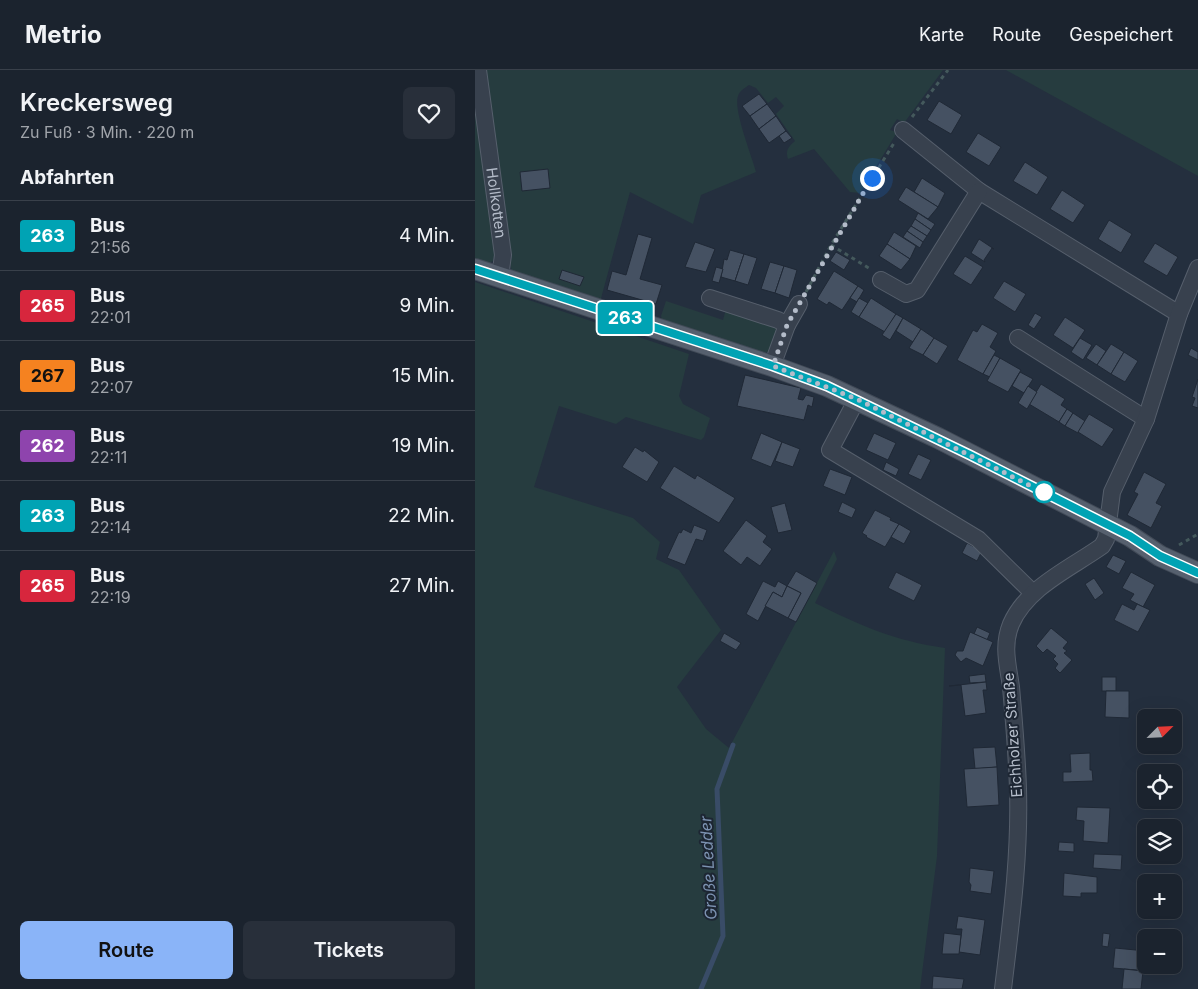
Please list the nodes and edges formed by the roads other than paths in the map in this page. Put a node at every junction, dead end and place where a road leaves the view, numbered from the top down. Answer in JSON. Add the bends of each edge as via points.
{"nodes":[{"id":1,"x":477,"y":70,"type":"edge"},
{"id":2,"x":903,"y":130,"type":"road end"},
{"id":3,"x":979,"y":191,"type":"junction"},
{"id":4,"x":1198,"y":268,"type":"edge"},
{"id":5,"x":475,"y":269,"type":"edge"},
{"id":6,"x":500,"y":277,"type":"junction"},
{"id":7,"x":881,"y":280,"type":"road end"},
{"id":8,"x":710,"y":298,"type":"dead end"},
{"id":9,"x":799,"y":304,"type":"road end"},
{"id":10,"x":1179,"y":314,"type":"junction"},
{"id":11,"x":787,"y":325,"type":"junction"},
{"id":12,"x":1018,"y":338,"type":"dead end"},
{"id":13,"x":773,"y":366,"type":"junction"},
{"id":14,"x":857,"y":399,"type":"junction"},
{"id":15,"x":1146,"y":419,"type":"junction"},
{"id":16,"x":1108,"y":525,"type":"junction"},
{"id":17,"x":1198,"y":573,"type":"edge"},
{"id":18,"x":1033,"y":593,"type":"junction"},
{"id":19,"x":1003,"y":989,"type":"edge"}],
"edges":[{"from":1,"to":6,"type":"street","name":"Hollkotten","via":[[503,255]]},
{"from":2,"to":3,"type":"street"},
{"from":3,"to":7,"type":"street","via":[[917,290],[906,294]]},
{"from":3,"to":10,"type":"street"},
{"from":4,"to":10,"type":"street","name":"Eichholzer Straße"},
{"from":5,"to":6,"type":"main road"},
{"from":6,"to":13,"type":"main road"},
{"from":8,"to":11,"type":"street"},
{"from":9,"to":11,"type":"street"},
{"from":10,"to":15,"type":"street","name":"Eichholzer Straße"},
{"from":11,"to":13,"type":"street"},
{"from":12,"to":15,"type":"street"},
{"from":13,"to":14,"type":"main road"},
{"from":14,"to":16,"type":"main road"},
{"from":14,"to":18,"type":"street","via":[[829,450],[978,539]]},
{"from":15,"to":16,"type":"street","name":"Eichholzer Straße","via":[[1113,492]]},
{"from":16,"to":17,"type":"main road","via":[[1160,556]]},
{"from":16,"to":18,"type":"street","name":"Eichholzer Straße","via":[[1106,539],[1101,546]]},
{"from":18,"to":19,"type":"street","name":"Eichholzer Straße","via":[[1013,619],[1005,649],[1018,789],[1017,875]]}]}
